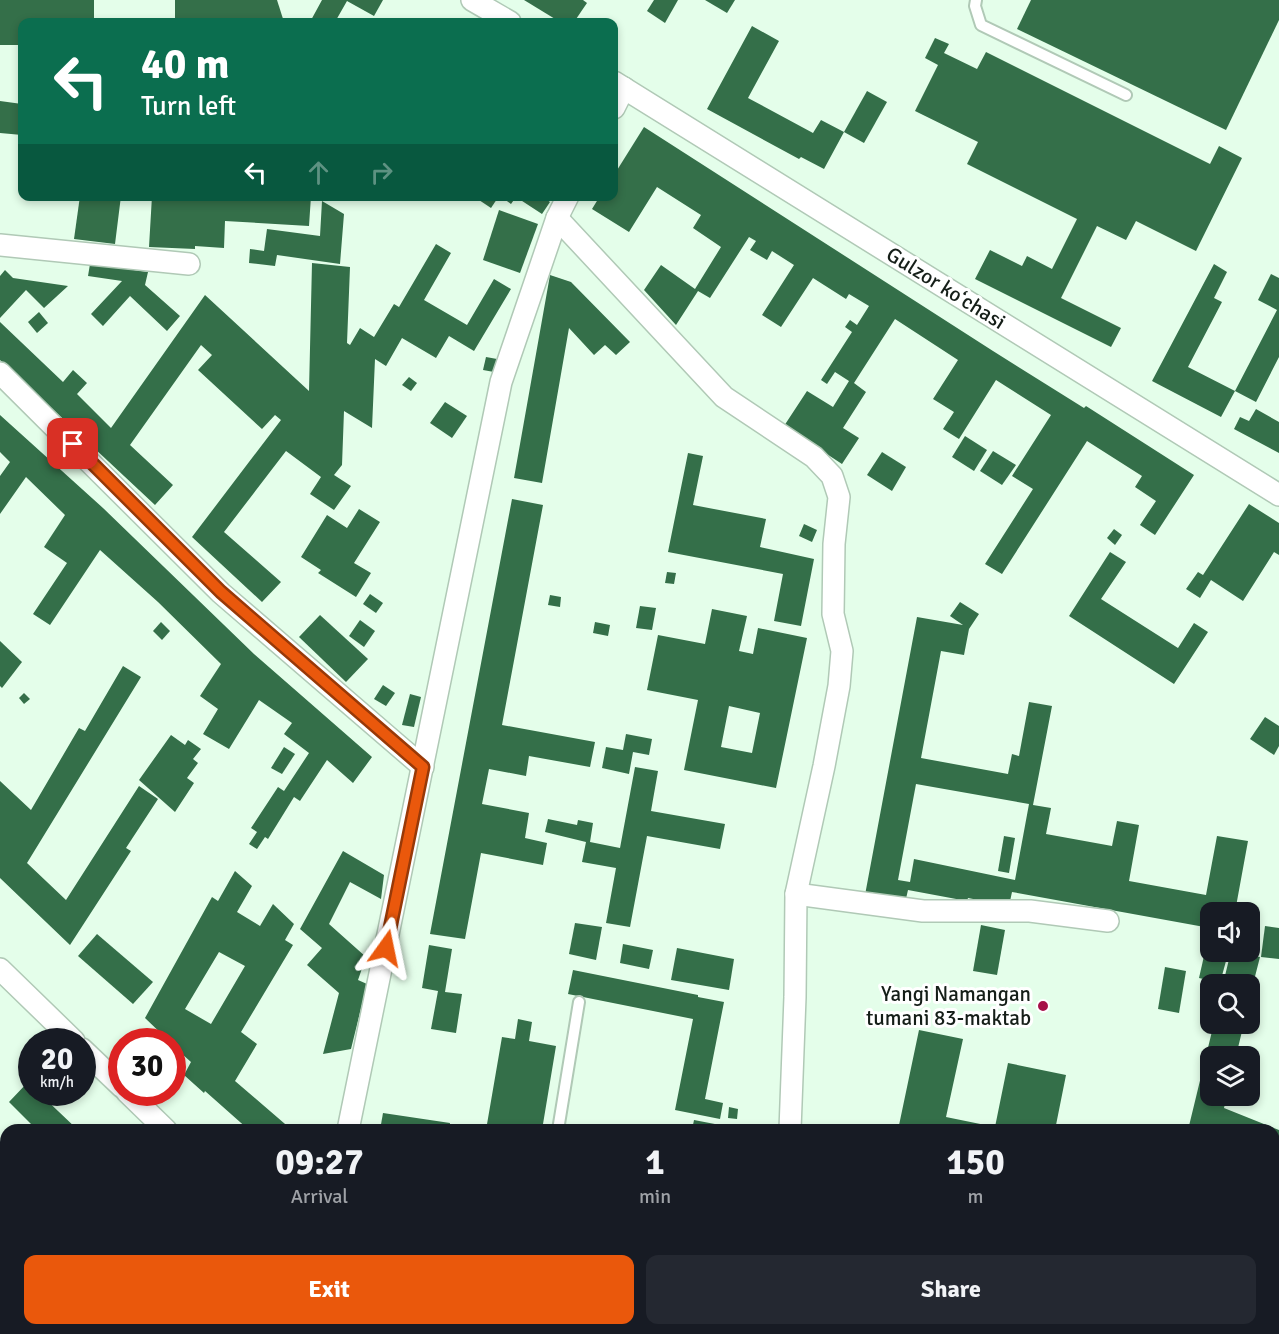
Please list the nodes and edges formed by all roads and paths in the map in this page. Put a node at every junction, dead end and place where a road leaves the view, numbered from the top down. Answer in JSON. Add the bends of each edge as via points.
{"nodes":[{"id":1,"x":472,"y":0,"type":"edge"},
{"id":2,"x":976,"y":0,"type":"edge"},
{"id":3,"x":503,"y":18,"type":"edge"},
{"id":4,"x":619,"y":85,"type":"edge"},
{"id":5,"x":1126,"y":94,"type":"dead end"},
{"id":6,"x":566,"y":201,"type":"edge"},
{"id":7,"x":557,"y":218,"type":"junction"},
{"id":8,"x":0,"y":245,"type":"edge"},
{"id":9,"x":189,"y":264,"type":"dead end"},
{"id":10,"x":0,"y":372,"type":"edge"},
{"id":11,"x":1279,"y":495,"type":"edge"},
{"id":12,"x":423,"y":767,"type":"junction"},
{"id":13,"x":796,"y":894,"type":"junction"},
{"id":14,"x":1108,"y":921,"type":"dead end"},
{"id":15,"x":0,"y":969,"type":"edge"},
{"id":16,"x":579,"y":1002,"type":"dead end"},
{"id":17,"x":61,"y":1028,"type":"edge"},
{"id":18,"x":96,"y":1062,"type":"edge"},
{"id":19,"x":108,"y":1074,"type":"edge"},
{"id":20,"x":141,"y":1106,"type":"edge"},
{"id":21,"x":160,"y":1124,"type":"edge"},
{"id":22,"x":349,"y":1124,"type":"edge"},
{"id":23,"x":559,"y":1124,"type":"edge"},
{"id":24,"x":790,"y":1124,"type":"edge"}],
"edges":[{"from":1,"to":3,"type":"street"},
{"from":2,"to":5,"type":"lane","via":[[981,26]]},
{"from":4,"to":11,"type":"street","name":"Gulzor koʻchasi"},
{"from":6,"to":7,"type":"street"},
{"from":7,"to":12,"type":"street","via":[[501,382]]},
{"from":7,"to":13,"type":"street","via":[[724,397],[814,457],[832,476],[839,496],[833,614],[842,651],[839,686]]},
{"from":8,"to":9,"type":"street"},
{"from":10,"to":12,"type":"street","via":[[221,592]]},
{"from":12,"to":22,"type":"street"},
{"from":13,"to":14,"type":"street","via":[[923,911],[1030,911]]},
{"from":13,"to":24,"type":"street"},
{"from":15,"to":17,"type":"street"},
{"from":16,"to":23,"type":"lane"},
{"from":18,"to":19,"type":"street"},
{"from":20,"to":21,"type":"street"}]}
